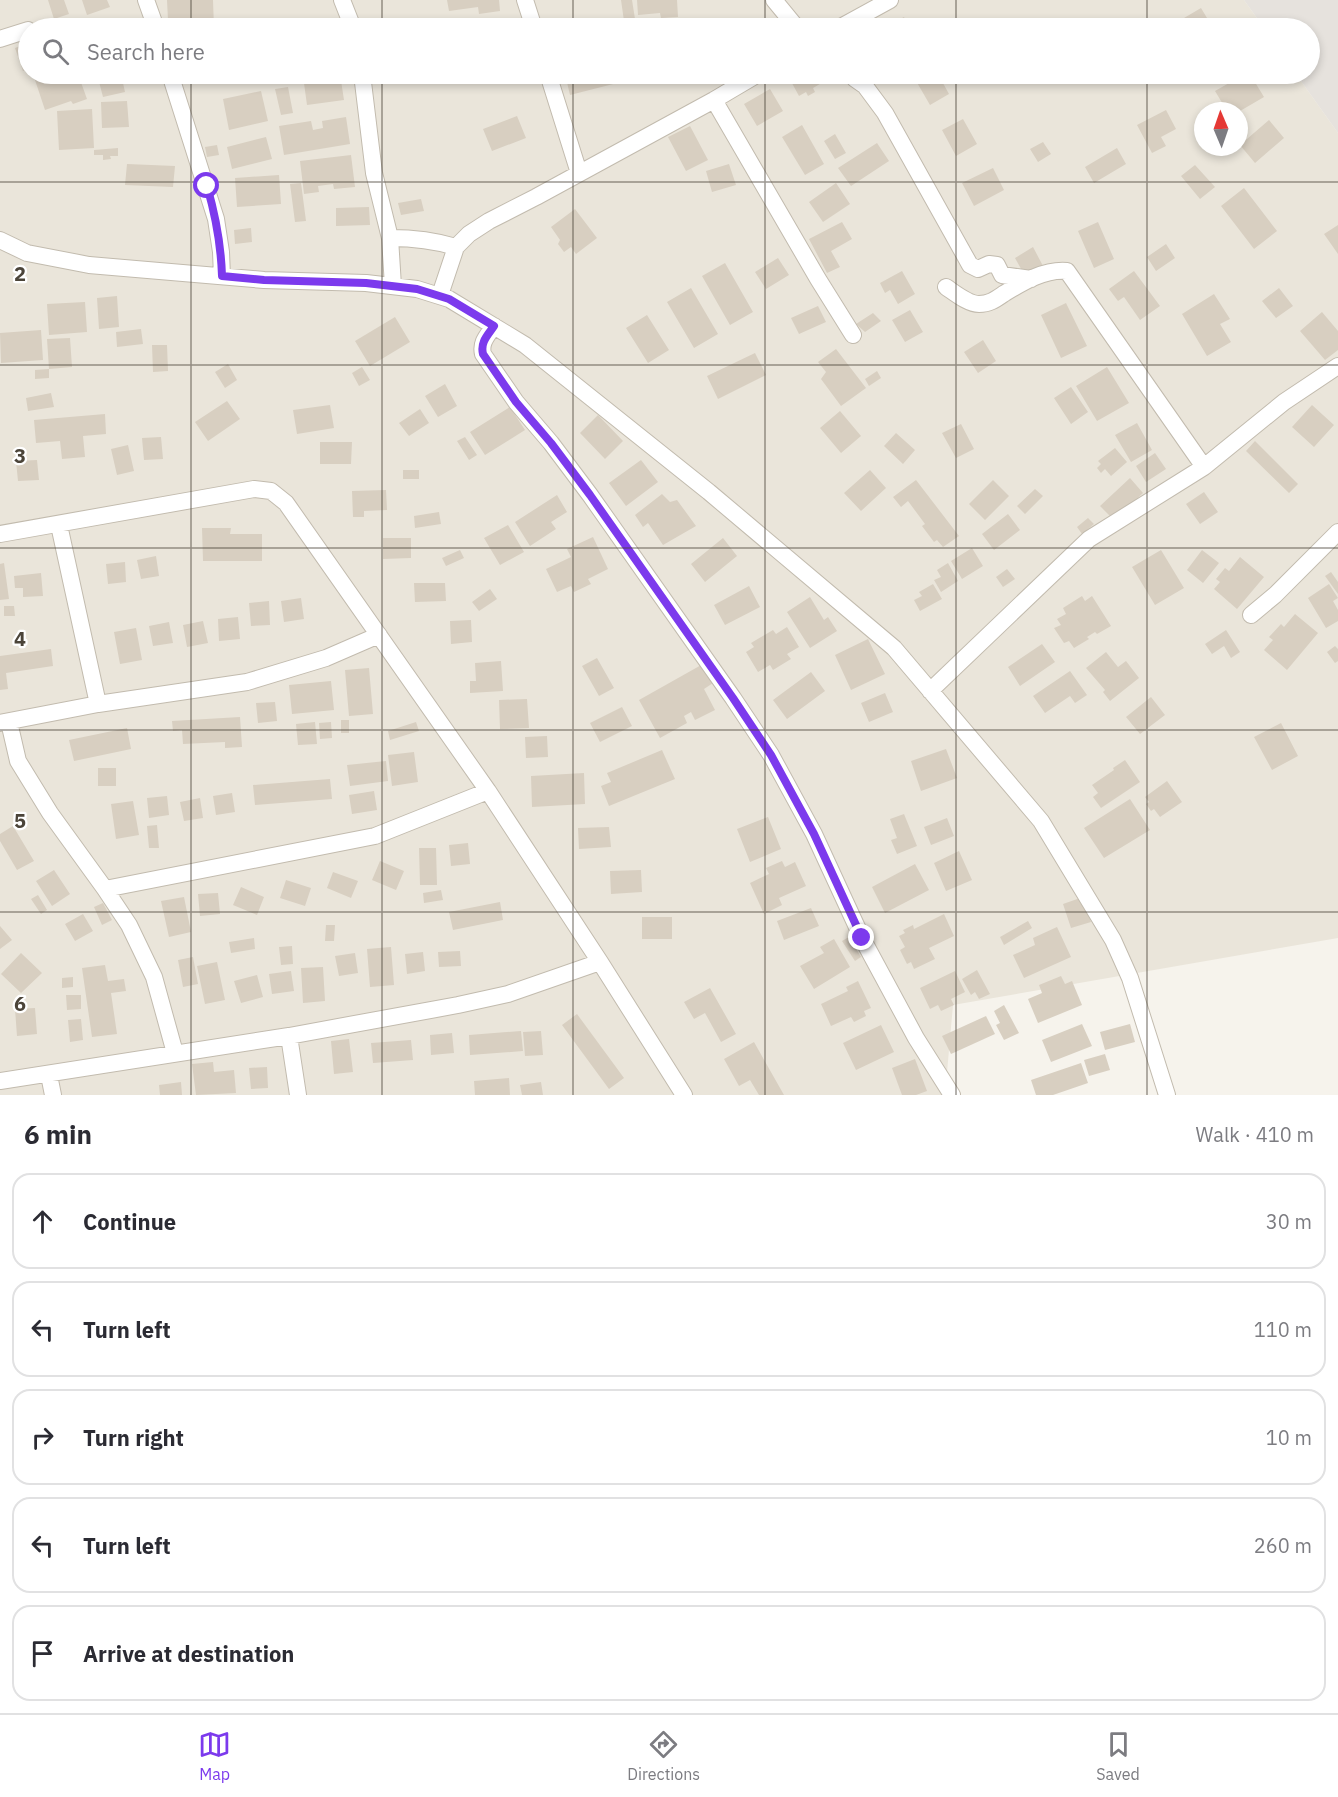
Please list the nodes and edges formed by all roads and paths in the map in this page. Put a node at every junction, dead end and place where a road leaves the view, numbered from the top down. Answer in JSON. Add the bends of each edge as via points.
{"nodes":[{"id":1,"x":146,"y":0,"type":"edge"},
{"id":2,"x":342,"y":0,"type":"edge"},
{"id":3,"x":525,"y":0,"type":"edge"},
{"id":4,"x":774,"y":0,"type":"edge"},
{"id":5,"x":890,"y":0,"type":"edge"},
{"id":6,"x":152,"y":18,"type":"edge"},
{"id":7,"x":349,"y":18,"type":"edge"},
{"id":8,"x":531,"y":18,"type":"edge"},
{"id":9,"x":789,"y":18,"type":"edge"},
{"id":10,"x":857,"y":18,"type":"edge"},
{"id":11,"x":18,"y":33,"type":"edge"},
{"id":12,"x":0,"y":39,"type":"edge"},
{"id":13,"x":173,"y":84,"type":"edge"},
{"id":14,"x":363,"y":84,"type":"edge"},
{"id":15,"x":551,"y":84,"type":"edge"},
{"id":16,"x":741,"y":84,"type":"edge"},
{"id":17,"x":862,"y":84,"type":"edge"},
{"id":18,"x":714,"y":100,"type":"junction"},
{"id":19,"x":579,"y":173,"type":"junction"},
{"id":20,"x":390,"y":238,"type":"junction"},
{"id":21,"x":0,"y":240,"type":"edge"},
{"id":22,"x":456,"y":247,"type":"junction"},
{"id":23,"x":222,"y":276,"type":"junction"},
{"id":24,"x":1031,"y":279,"type":"junction"},
{"id":25,"x":393,"y":286,"type":"junction"},
{"id":26,"x":946,"y":287,"type":"dead end"},
{"id":27,"x":440,"y":295,"type":"junction"},
{"id":28,"x":494,"y":326,"type":"junction"},
{"id":29,"x":854,"y":335,"type":"dead end"},
{"id":30,"x":1338,"y":366,"type":"edge"},
{"id":31,"x":1204,"y":467,"type":"junction"},
{"id":32,"x":59,"y":525,"type":"junction"},
{"id":33,"x":1338,"y":532,"type":"edge"},
{"id":34,"x":0,"y":534,"type":"edge"},
{"id":35,"x":1251,"y":615,"type":"dead end"},
{"id":36,"x":379,"y":635,"type":"junction"},
{"id":37,"x":930,"y":691,"type":"junction"},
{"id":38,"x":98,"y":704,"type":"junction"},
{"id":39,"x":4,"y":723,"type":"edge"},
{"id":40,"x":488,"y":791,"type":"junction"},
{"id":41,"x":105,"y":889,"type":"junction"},
{"id":42,"x":600,"y":962,"type":"junction"},
{"id":43,"x":289,"y":1036,"type":"junction"},
{"id":44,"x":175,"y":1053,"type":"junction"},
{"id":45,"x":49,"y":1074,"type":"junction"},
{"id":46,"x":0,"y":1081,"type":"edge"},
{"id":47,"x":53,"y":1095,"type":"edge"},
{"id":48,"x":298,"y":1095,"type":"edge"},
{"id":49,"x":684,"y":1095,"type":"edge"},
{"id":50,"x":952,"y":1095,"type":"edge"},
{"id":51,"x":1167,"y":1095,"type":"edge"}],
"edges":[{"from":1,"to":6,"type":"street"},
{"from":2,"to":7,"type":"street"},
{"from":3,"to":8,"type":"street"},
{"from":4,"to":9,"type":"street"},
{"from":5,"to":10,"type":"street"},
{"from":11,"to":12,"type":"street"},
{"from":13,"to":23,"type":"street","via":[[216,219]]},
{"from":14,"to":20,"type":"street","via":[[374,174]]},
{"from":15,"to":19,"type":"street"},
{"from":16,"to":18,"type":"street"},
{"from":17,"to":24,"type":"street","via":[[885,113],[970,265],[978,269],[997,265],[1002,275]]},
{"from":18,"to":19,"type":"street"},
{"from":18,"to":29,"type":"street"},
{"from":19,"to":22,"type":"street","via":[[489,221]]},
{"from":20,"to":22,"type":"street","via":[[435,240]]},
{"from":20,"to":25,"type":"street"},
{"from":21,"to":23,"type":"street","via":[[27,254],[89,265]]},
{"from":22,"to":27,"type":"street"},
{"from":23,"to":25,"type":"street"},
{"from":24,"to":26,"type":"street","via":[[993,302],[977,304]]},
{"from":24,"to":31,"type":"street","via":[[1054,270],[1067,271]]},
{"from":25,"to":27,"type":"street"},
{"from":27,"to":28,"type":"street"},
{"from":28,"to":37,"type":"street","via":[[525,345],[718,499],[894,648]]},
{"from":28,"to":50,"type":"street","via":[[481,347],[483,354],[590,495],[771,755],[814,834],[862,938]]},
{"from":30,"to":31,"type":"street","via":[[1284,402]]},
{"from":31,"to":37,"type":"street","via":[[1089,539]]},
{"from":32,"to":34,"type":"street"},
{"from":32,"to":36,"type":"street","via":[[255,489],[271,491],[286,503]]},
{"from":32,"to":38,"type":"street"},
{"from":33,"to":35,"type":"street"},
{"from":36,"to":38,"type":"street","via":[[326,658],[247,682]]},
{"from":36,"to":40,"type":"street"},
{"from":37,"to":51,"type":"street","via":[[1041,821],[1113,940],[1130,978]]},
{"from":38,"to":39,"type":"street"},
{"from":39,"to":41,"type":"street","via":[[18,761]]},
{"from":40,"to":41,"type":"street","via":[[375,836]]},
{"from":40,"to":42,"type":"street"},
{"from":41,"to":44,"type":"street","via":[[129,925],[154,977]]},
{"from":42,"to":43,"type":"street","via":[[508,994]]},
{"from":42,"to":49,"type":"street"},
{"from":43,"to":44,"type":"street"},
{"from":43,"to":48,"type":"street"},
{"from":44,"to":45,"type":"street"},
{"from":45,"to":46,"type":"street"},
{"from":45,"to":47,"type":"street"}]}
